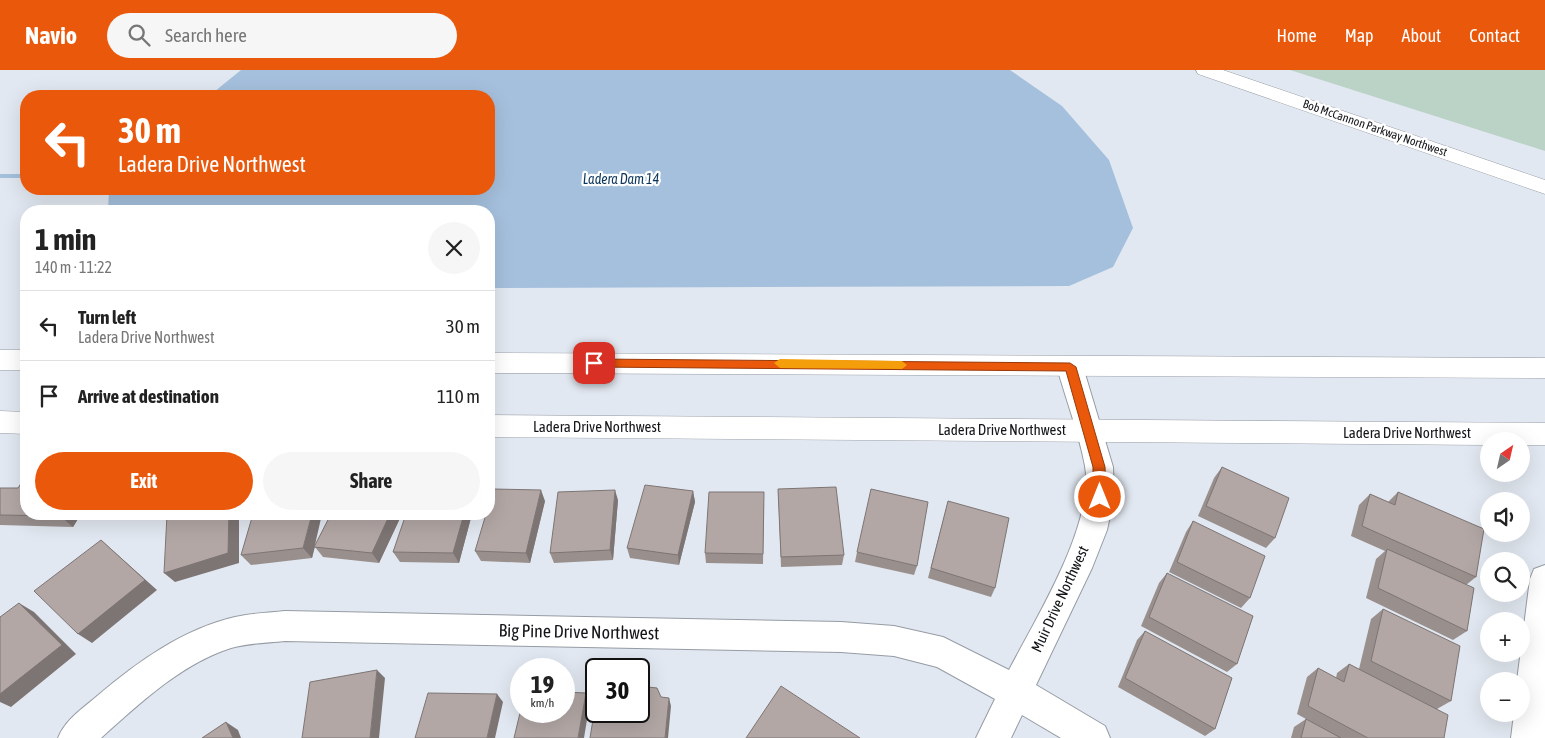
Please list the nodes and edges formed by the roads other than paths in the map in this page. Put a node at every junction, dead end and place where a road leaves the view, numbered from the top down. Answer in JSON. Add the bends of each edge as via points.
{"nodes":[{"id":1,"x":1205,"y":70,"type":"edge"},
{"id":2,"x":1246,"y":70,"type":"edge"},
{"id":3,"x":1545,"y":171,"type":"edge"},
{"id":4,"x":1545,"y":188,"type":"edge"},
{"id":5,"x":0,"y":360,"type":"edge"},
{"id":6,"x":20,"y":360,"type":"edge"},
{"id":7,"x":495,"y":363,"type":"edge"},
{"id":8,"x":1070,"y":367,"type":"junction"},
{"id":9,"x":1545,"y":368,"type":"edge"},
{"id":10,"x":0,"y":422,"type":"edge"},
{"id":11,"x":20,"y":422,"type":"edge"},
{"id":12,"x":495,"y":426,"type":"edge"},
{"id":13,"x":1088,"y":431,"type":"junction"},
{"id":14,"x":1545,"y":434,"type":"edge"},
{"id":15,"x":1545,"y":579,"type":"edge"},
{"id":16,"x":1016,"y":692,"type":"junction"},
{"id":17,"x":75,"y":738,"type":"edge"},
{"id":18,"x":992,"y":738,"type":"edge"},
{"id":19,"x":1093,"y":738,"type":"edge"},
{"id":20,"x":1528,"y":738,"type":"edge"}],
"edges":[{"from":1,"to":4,"type":"main road","name":"Bob McCannon Parkway Northwest"},
{"from":2,"to":3,"type":"main road","name":"Bob McCannon Parkway Northwest"},
{"from":5,"to":6,"type":"main road"},
{"from":7,"to":8,"type":"main road"},
{"from":8,"to":9,"type":"main road"},
{"from":8,"to":13,"type":"street","name":"Muir Drive Northwest"},
{"from":10,"to":11,"type":"main road"},
{"from":12,"to":13,"type":"main road","name":"Ladera Drive Northwest"},
{"from":13,"to":14,"type":"main road","name":"Ladera Drive Northwest"},
{"from":13,"to":16,"type":"street","name":"Muir Drive Northwest","via":[[1099,467],[1100,497],[1092,530]]},
{"from":15,"to":20,"type":"street"},
{"from":16,"to":17,"type":"street","name":"Big Pine Drive Northwest","via":[[943,653],[894,641],[831,636],[284,626],[231,633],[197,647],[161,668]]},
{"from":16,"to":18,"type":"street","name":"Muir Drive Northwest"},
{"from":16,"to":19,"type":"street","name":"Big Pine Drive Northwest"}]}
